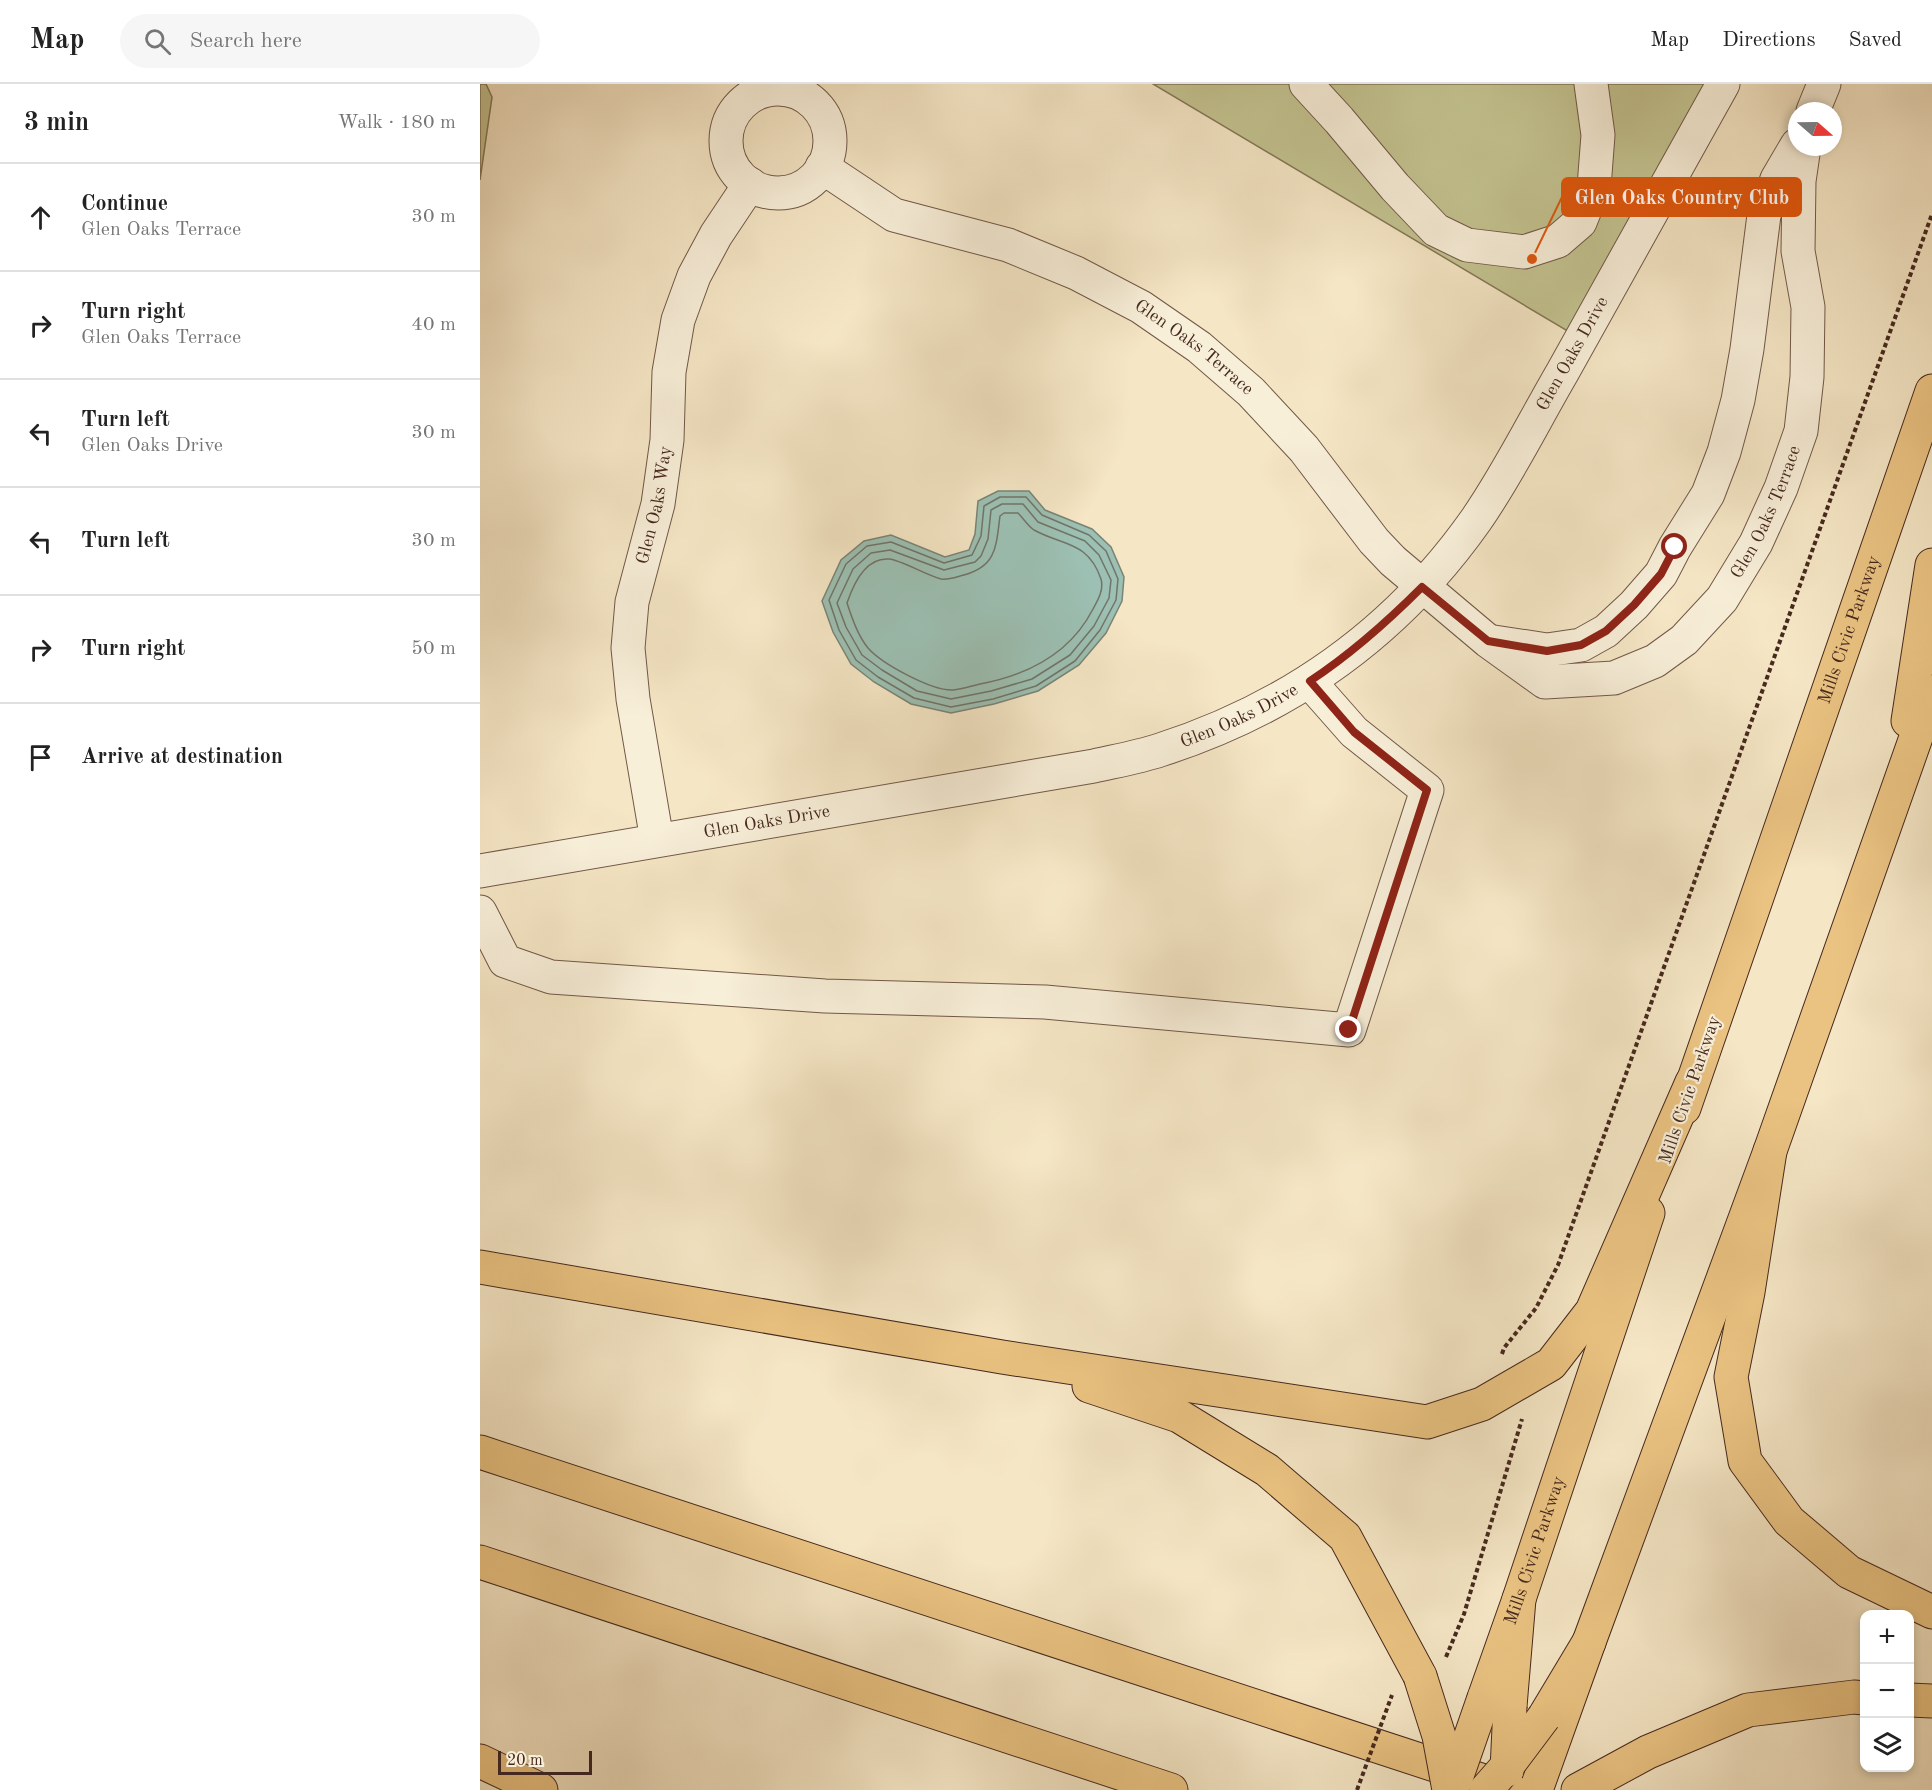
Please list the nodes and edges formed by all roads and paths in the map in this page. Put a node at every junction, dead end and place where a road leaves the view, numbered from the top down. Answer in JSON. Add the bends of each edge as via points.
{"nodes":[{"id":1,"x":1306,"y":84,"type":"edge"},
{"id":2,"x":1591,"y":84,"type":"edge"},
{"id":3,"x":1723,"y":84,"type":"edge"},
{"id":4,"x":1824,"y":84,"type":"edge"},
{"id":5,"x":753,"y":89,"type":"edge"},
{"id":6,"x":1817,"y":102,"type":"edge"},
{"id":7,"x":1791,"y":156,"type":"edge"},
{"id":8,"x":1803,"y":156,"type":"edge"},
{"id":9,"x":822,"y":167,"type":"junction"},
{"id":10,"x":750,"y":184,"type":"junction"},
{"id":11,"x":1932,"y":214,"type":"edge"},
{"id":12,"x":1932,"y":391,"type":"edge"},
{"id":13,"x":1932,"y":565,"type":"edge"},
{"id":14,"x":1422,"y":587,"type":"junction"},
{"id":15,"x":1488,"y":641,"type":"junction"},
{"id":16,"x":1310,"y":681,"type":"junction"},
{"id":17,"x":1932,"y":692,"type":"edge"},
{"id":18,"x":1897,"y":791,"type":"junction"},
{"id":19,"x":657,"y":840,"type":"junction"},
{"id":20,"x":480,"y":871,"type":"edge"},
{"id":21,"x":480,"y":912,"type":"edge"},
{"id":22,"x":1692,"y":1082,"type":"junction"},
{"id":23,"x":1770,"y":1151,"type":"junction"},
{"id":24,"x":480,"y":1267,"type":"edge"},
{"id":25,"x":1002,"y":1357,"type":"junction"},
{"id":26,"x":1510,"y":1388,"type":"junction"},
{"id":27,"x":480,"y":1452,"type":"edge"},
{"id":28,"x":480,"y":1562,"type":"edge"},
{"id":29,"x":1932,"y":1612,"type":"edge"},
{"id":30,"x":1420,"y":1676,"type":"junction"},
{"id":31,"x":1860,"y":1698,"type":"edge"},
{"id":32,"x":1914,"y":1700,"type":"edge"},
{"id":33,"x":1932,"y":1701,"type":"edge"},
{"id":34,"x":1497,"y":1702,"type":"junction"},
{"id":35,"x":1552,"y":1720,"type":"junction"},
{"id":36,"x":480,"y":1761,"type":"edge"},
{"id":37,"x":1508,"y":1782,"type":"edge"},
{"id":38,"x":541,"y":1790,"type":"edge"},
{"id":39,"x":1171,"y":1790,"type":"edge"},
{"id":40,"x":1357,"y":1790,"type":"edge"},
{"id":41,"x":1450,"y":1790,"type":"edge"},
{"id":42,"x":1486,"y":1790,"type":"edge"},
{"id":43,"x":1536,"y":1790,"type":"edge"},
{"id":44,"x":1578,"y":1790,"type":"edge"}],
"edges":[{"from":1,"to":2,"type":"street","via":[[1437,230],[1467,245],[1524,252],[1558,241],[1580,222],[1594,188],[1598,135]]},
{"from":3,"to":14,"type":"street","name":"Glen Oaks Drive","via":[[1501,478],[1476,519]]},
{"from":4,"to":6,"type":"street"},
{"from":5,"to":9,"type":"street","via":[[789,90],[806,97],[819,109],[830,142]]},
{"from":5,"to":10,"type":"street","via":[[732,117],[727,133],[732,166]]},
{"from":7,"to":15,"type":"street","name":"Glen Oaks Terrace","via":[[1764,215],[1747,349],[1724,452],[1708,494],[1661,574],[1606,631],[1581,645],[1547,651]]},
{"from":8,"to":15,"type":"street","name":"Glen Oaks Terrace","via":[[1798,251],[1808,307],[1801,431],[1756,543],[1722,599],[1684,640],[1655,661],[1614,678],[1545,682]]},
{"from":9,"to":10,"type":"street","via":[[804,186],[789,192],[772,193]]},
{"from":9,"to":14,"type":"street","name":"Glen Oaks Terrace","via":[[894,215],[1008,245],[1076,273],[1141,307],[1198,347],[1251,392],[1304,449],[1374,541]]},
{"from":10,"to":19,"type":"street","name":"Glen Oaks Way","via":[[694,276],[678,320],[669,372],[667,440],[658,504],[632,602],[628,648],[633,699]]},
{"from":11,"to":26,"type":"path","via":[[1558,1265],[1536,1308],[1504,1348],[1498,1362]]},
{"from":12,"to":22,"type":"main road","name":"Mills Civic Parkway"},
{"from":13,"to":18,"type":"main road"},
{"from":14,"to":15,"type":"street","name":"Glen Oaks Terrace"},
{"from":14,"to":16,"type":"street","name":"Glen Oaks Drive","via":[[1385,624]]},
{"from":16,"to":19,"type":"street","name":"Glen Oaks Drive","via":[[1223,728],[1158,751],[1082,768]]},
{"from":16,"to":21,"type":"street","via":[[1354,732],[1427,790],[1349,1030],[1045,1002],[825,996],[551,977],[505,961]]},
{"from":17,"to":18,"type":"main road"},
{"from":18,"to":23,"type":"main road"},
{"from":19,"to":20,"type":"street","name":"Glen Oaks Drive"},
{"from":22,"to":26,"type":"main road","via":[[1592,1311],[1551,1364]]},
{"from":22,"to":34,"type":"main road","name":"Mills Civic Parkway","via":[[1519,1599]]},
{"from":23,"to":29,"type":"main road","via":[[1731,1377],[1745,1461],[1789,1521],[1849,1572]]},
{"from":23,"to":35,"type":"main road","via":[[1589,1642]]},
{"from":24,"to":25,"type":"main road"},
{"from":25,"to":26,"type":"main road","via":[[1427,1422],[1482,1404]]},
{"from":25,"to":30,"type":"main road","via":[[1179,1416],[1268,1470],[1345,1537]]},
{"from":26,"to":30,"type":"path","via":[[1522,1419],[1464,1614],[1442,1666]]},
{"from":27,"to":37,"type":"main road"},
{"from":28,"to":39,"type":"main road"},
{"from":30,"to":40,"type":"path","bridge":true,"via":[[1393,1690]]},
{"from":30,"to":41,"type":"main road","bridge":true},
{"from":31,"to":44,"type":"main road","via":[[1748,1710],[1648,1752]]},
{"from":32,"to":33,"type":"main road"},
{"from":34,"to":37,"type":"main road","bridge":true},
{"from":34,"to":41,"type":"main road","bridge":true},
{"from":35,"to":37,"type":"main road","bridge":true},
{"from":35,"to":43,"type":"main road"},
{"from":36,"to":38,"type":"main road"},
{"from":37,"to":42,"type":"main road","bridge":true}]}
